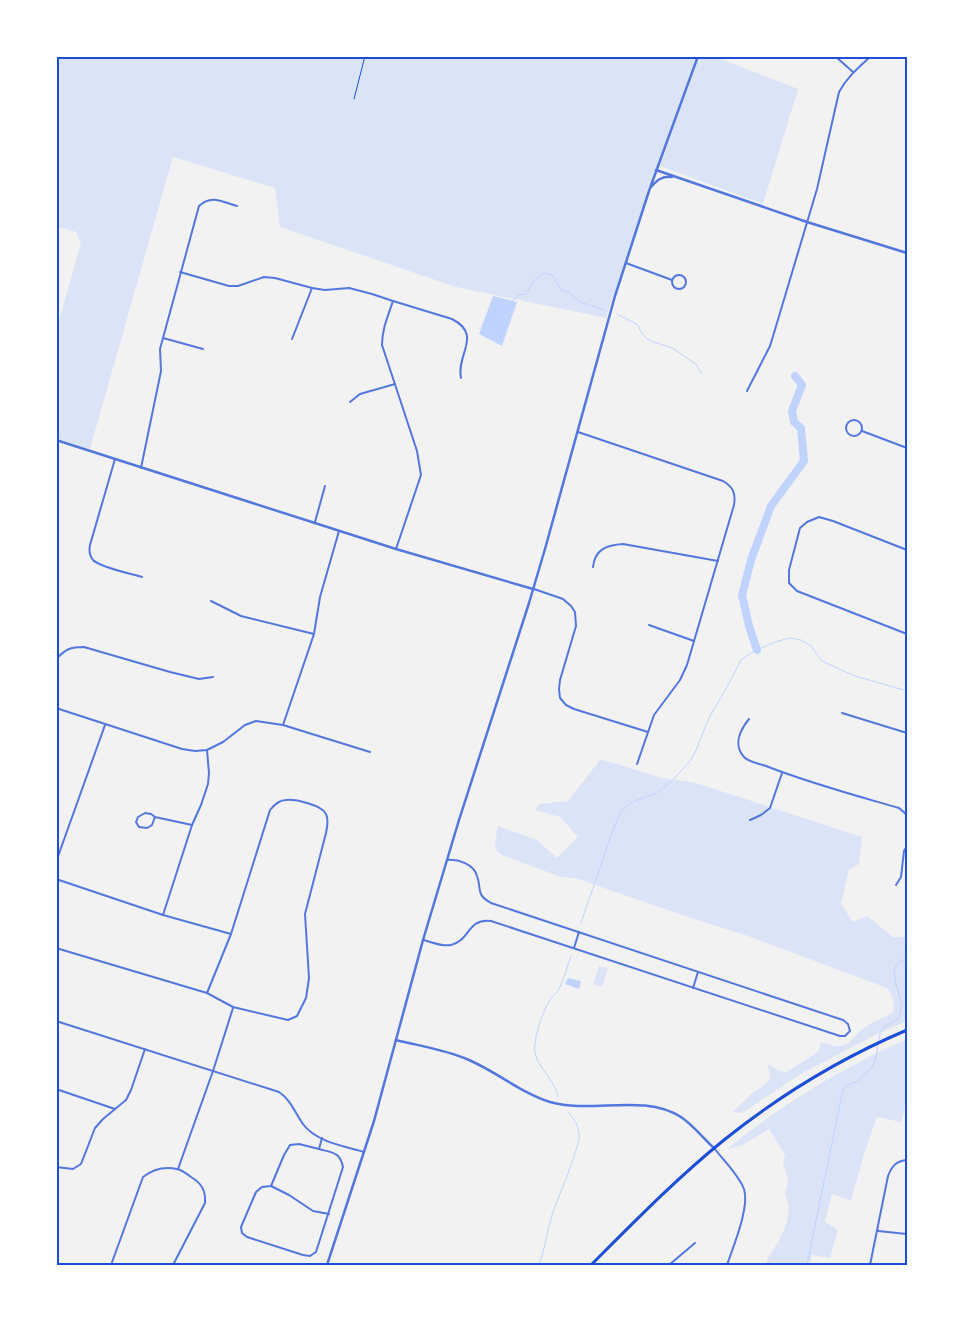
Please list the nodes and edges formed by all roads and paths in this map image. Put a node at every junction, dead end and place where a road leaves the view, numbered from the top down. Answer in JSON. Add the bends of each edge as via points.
{"nodes":[{"id":1,"x":366,"y":56,"type":"edge"},
{"id":2,"x":698,"y":56,"type":"edge"},
{"id":3,"x":835,"y":56,"type":"edge"},
{"id":4,"x":871,"y":56,"type":"edge"},
{"id":5,"x":853,"y":72,"type":"junction"},
{"id":6,"x":354,"y":99,"type":"dead end"},
{"id":7,"x":656,"y":170,"type":"junction"},
{"id":8,"x":678,"y":178,"type":"junction"},
{"id":9,"x":649,"y":191,"type":"junction"},
{"id":10,"x":237,"y":206,"type":"dead end"},
{"id":11,"x":807,"y":222,"type":"junction"},
{"id":12,"x":907,"y":253,"type":"edge"},
{"id":13,"x":626,"y":263,"type":"junction"},
{"id":14,"x":180,"y":272,"type":"junction"},
{"id":15,"x":672,"y":280,"type":"junction"},
{"id":16,"x":312,"y":288,"type":"junction"},
{"id":17,"x":393,"y":301,"type":"junction"},
{"id":18,"x":163,"y":338,"type":"junction"},
{"id":19,"x":292,"y":339,"type":"dead end"},
{"id":20,"x":203,"y":349,"type":"dead end"},
{"id":21,"x":461,"y":378,"type":"dead end"},
{"id":22,"x":395,"y":384,"type":"junction"},
{"id":23,"x":747,"y":391,"type":"dead end"},
{"id":24,"x":350,"y":402,"type":"dead end"},
{"id":25,"x":862,"y":431,"type":"junction"},
{"id":26,"x":578,"y":432,"type":"junction"},
{"id":27,"x":56,"y":440,"type":"edge"},
{"id":28,"x":907,"y":448,"type":"edge"},
{"id":29,"x":115,"y":459,"type":"junction"},
{"id":30,"x":141,"y":468,"type":"junction"},
{"id":31,"x":326,"y":486,"type":"dead end"},
{"id":32,"x":314,"y":523,"type":"junction"},
{"id":33,"x":339,"y":531,"type":"junction"},
{"id":34,"x":396,"y":549,"type":"junction"},
{"id":35,"x":907,"y":550,"type":"edge"},
{"id":36,"x":718,"y":561,"type":"junction"},
{"id":37,"x":593,"y":568,"type":"dead end"},
{"id":38,"x":142,"y":577,"type":"dead end"},
{"id":39,"x":533,"y":589,"type":"junction"},
{"id":40,"x":211,"y":601,"type":"dead end"},
{"id":41,"x":649,"y":626,"type":"dead end"},
{"id":42,"x":314,"y":634,"type":"junction"},
{"id":43,"x":907,"y":634,"type":"edge"},
{"id":44,"x":694,"y":641,"type":"junction"},
{"id":45,"x":56,"y":659,"type":"edge"},
{"id":46,"x":213,"y":677,"type":"dead end"},
{"id":47,"x":56,"y":708,"type":"edge"},
{"id":48,"x":842,"y":713,"type":"dead end"},
{"id":49,"x":749,"y":719,"type":"dead end"},
{"id":50,"x":105,"y":724,"type":"junction"},
{"id":51,"x":283,"y":725,"type":"junction"},
{"id":52,"x":648,"y":732,"type":"junction"},
{"id":53,"x":907,"y":733,"type":"edge"},
{"id":54,"x":207,"y":750,"type":"junction"},
{"id":55,"x":370,"y":752,"type":"dead end"},
{"id":56,"x":637,"y":764,"type":"dead end"},
{"id":57,"x":782,"y":773,"type":"junction"},
{"id":58,"x":907,"y":814,"type":"edge"},
{"id":59,"x":155,"y":817,"type":"junction"},
{"id":60,"x":750,"y":820,"type":"dead end"},
{"id":61,"x":192,"y":825,"type":"junction"},
{"id":62,"x":907,"y":846,"type":"edge"},
{"id":63,"x":447,"y":860,"type":"junction"},
{"id":64,"x":56,"y":862,"type":"edge"},
{"id":65,"x":56,"y":879,"type":"edge"},
{"id":66,"x":896,"y":885,"type":"dead end"},
{"id":67,"x":163,"y":915,"type":"junction"},
{"id":68,"x":579,"y":932,"type":"junction"},
{"id":69,"x":230,"y":934,"type":"junction"},
{"id":70,"x":423,"y":940,"type":"junction"},
{"id":71,"x":56,"y":948,"type":"edge"},
{"id":72,"x":574,"y":948,"type":"junction"},
{"id":73,"x":698,"y":972,"type":"junction"},
{"id":74,"x":694,"y":988,"type":"junction"},
{"id":75,"x":206,"y":993,"type":"junction"},
{"id":76,"x":233,"y":1007,"type":"junction"},
{"id":77,"x":56,"y":1020,"type":"edge"},
{"id":78,"x":907,"y":1030,"type":"edge"},
{"id":79,"x":396,"y":1040,"type":"junction"},
{"id":80,"x":145,"y":1049,"type":"junction"},
{"id":81,"x":213,"y":1071,"type":"junction"},
{"id":82,"x":56,"y":1089,"type":"edge"},
{"id":83,"x":116,"y":1109,"type":"junction"},
{"id":84,"x":322,"y":1138,"type":"junction"},
{"id":85,"x":714,"y":1148,"type":"junction"},
{"id":86,"x":320,"y":1149,"type":"junction"},
{"id":87,"x":364,"y":1152,"type":"junction"},
{"id":88,"x":907,"y":1160,"type":"edge"},
{"id":89,"x":56,"y":1167,"type":"edge"},
{"id":90,"x":178,"y":1169,"type":"junction"},
{"id":91,"x":272,"y":1186,"type":"junction"},
{"id":92,"x":329,"y":1214,"type":"junction"},
{"id":93,"x":878,"y":1231,"type":"junction"},
{"id":94,"x":907,"y":1234,"type":"edge"},
{"id":95,"x":695,"y":1243,"type":"dead end"},
{"id":96,"x":111,"y":1265,"type":"edge"},
{"id":97,"x":173,"y":1265,"type":"edge"},
{"id":98,"x":327,"y":1265,"type":"edge"},
{"id":99,"x":591,"y":1265,"type":"edge"},
{"id":100,"x":669,"y":1265,"type":"edge"},
{"id":101,"x":727,"y":1265,"type":"edge"},
{"id":102,"x":870,"y":1265,"type":"edge"}],
"edges":[{"from":1,"to":6,"type":"path"},
{"from":2,"to":7,"type":"street"},
{"from":3,"to":5,"type":"street"},
{"from":4,"to":5,"type":"street"},
{"from":5,"to":11,"type":"street","via":[[839,92]]},
{"from":7,"to":8,"type":"street"},
{"from":7,"to":9,"type":"street"},
{"from":8,"to":9,"type":"street","via":[[659,179]]},
{"from":8,"to":11,"type":"street"},
{"from":9,"to":13,"type":"street"},
{"from":10,"to":14,"type":"street","via":[[213,199],[205,200],[199,206]]},
{"from":11,"to":12,"type":"street"},
{"from":11,"to":23,"type":"street","via":[[770,346]]},
{"from":13,"to":15,"type":"street"},
{"from":13,"to":26,"type":"street"},
{"from":14,"to":16,"type":"street","via":[[229,286],[264,277]]},
{"from":14,"to":18,"type":"street"},
{"from":15,"to":15,"type":"street","via":[[681,275],[685,277],[686,284],[676,289]]},
{"from":16,"to":17,"type":"street","via":[[349,288]]},
{"from":16,"to":19,"type":"street"},
{"from":17,"to":21,"type":"street","via":[[452,319],[464,328],[468,340],[460,366]]},
{"from":17,"to":22,"type":"street","via":[[382,345]]},
{"from":18,"to":20,"type":"street"},
{"from":18,"to":30,"type":"street","via":[[161,372]]},
{"from":22,"to":24,"type":"street","via":[[360,394]]},
{"from":22,"to":34,"type":"street","via":[[417,450],[421,475]]},
{"from":25,"to":25,"type":"street","via":[[851,436],[846,430],[847,422],[858,421]]},
{"from":25,"to":28,"type":"street"},
{"from":26,"to":36,"type":"street","via":[[729,485],[734,490],[734,505]]},
{"from":26,"to":39,"type":"street"},
{"from":27,"to":29,"type":"street"},
{"from":29,"to":30,"type":"street"},
{"from":29,"to":38,"type":"street","via":[[90,545],[90,556],[101,565]]},
{"from":30,"to":32,"type":"street"},
{"from":31,"to":32,"type":"street"},
{"from":32,"to":33,"type":"street"},
{"from":33,"to":34,"type":"street"},
{"from":33,"to":42,"type":"street","via":[[320,597]]},
{"from":34,"to":39,"type":"street"},
{"from":35,"to":43,"type":"street","via":[[819,517],[800,528],[789,570],[789,583],[797,591]]},
{"from":36,"to":37,"type":"street","via":[[624,544],[600,551]]},
{"from":36,"to":44,"type":"street"},
{"from":39,"to":52,"type":"street","via":[[564,600],[572,606],[576,616],[576,630],[560,680],[560,698],[574,709]]},
{"from":39,"to":63,"type":"street"},
{"from":40,"to":42,"type":"street","via":[[241,616]]},
{"from":41,"to":44,"type":"street"},
{"from":42,"to":51,"type":"street"},
{"from":44,"to":52,"type":"street","via":[[684,673],[654,715]]},
{"from":45,"to":46,"type":"street","via":[[65,650],[84,647],[199,679]]},
{"from":47,"to":50,"type":"street"},
{"from":48,"to":53,"type":"street"},
{"from":49,"to":57,"type":"street","via":[[739,737],[739,748],[745,758]]},
{"from":50,"to":54,"type":"street","via":[[182,749]]},
{"from":50,"to":64,"type":"street"},
{"from":51,"to":54,"type":"street","via":[[256,722],[245,725]]},
{"from":51,"to":55,"type":"street"},
{"from":52,"to":56,"type":"street"},
{"from":54,"to":61,"type":"street","via":[[208,784]]},
{"from":57,"to":58,"type":"street","via":[[899,808]]},
{"from":57,"to":60,"type":"street","via":[[770,808]]},
{"from":59,"to":59,"type":"street","via":[[145,813],[136,822],[139,827],[147,828]]},
{"from":59,"to":61,"type":"street"},
{"from":61,"to":67,"type":"street"},
{"from":62,"to":66,"type":"street","via":[[901,877]]},
{"from":63,"to":68,"type":"street","via":[[462,862],[474,870],[480,893],[488,902]]},
{"from":63,"to":70,"type":"street"},
{"from":65,"to":67,"type":"street"},
{"from":67,"to":69,"type":"street"},
{"from":68,"to":72,"type":"street"},
{"from":68,"to":73,"type":"street"},
{"from":69,"to":75,"type":"street"},
{"from":69,"to":76,"type":"street","via":[[270,810],[284,800],[320,807],[328,822],[305,914],[309,978],[306,998],[296,1016],[288,1020]]},
{"from":70,"to":72,"type":"street","via":[[452,945],[462,940],[476,923],[485,920]]},
{"from":70,"to":79,"type":"street"},
{"from":71,"to":75,"type":"street"},
{"from":72,"to":74,"type":"street"},
{"from":73,"to":74,"type":"street"},
{"from":73,"to":74,"type":"street","via":[[843,1020],[850,1031],[840,1036]]},
{"from":75,"to":76,"type":"street"},
{"from":76,"to":81,"type":"street"},
{"from":77,"to":80,"type":"street"},
{"from":78,"to":85,"type":"main road","via":[[824,1071]]},
{"from":79,"to":85,"type":"street","via":[[468,1059],[532,1095],[557,1104],[659,1108],[683,1119]]},
{"from":79,"to":87,"type":"street"},
{"from":80,"to":81,"type":"street"},
{"from":80,"to":83,"type":"street","via":[[131,1090]]},
{"from":81,"to":84,"type":"street","via":[[280,1092],[304,1125]]},
{"from":81,"to":90,"type":"street"},
{"from":82,"to":83,"type":"street"},
{"from":83,"to":89,"type":"street","via":[[95,1128],[81,1164],[73,1169]]},
{"from":84,"to":86,"type":"street"},
{"from":84,"to":87,"type":"street"},
{"from":85,"to":99,"type":"main road"},
{"from":85,"to":101,"type":"street","via":[[736,1174],[745,1192],[744,1212]]},
{"from":86,"to":91,"type":"street","via":[[290,1145]]},
{"from":86,"to":92,"type":"street","via":[[342,1159],[343,1167]]},
{"from":87,"to":98,"type":"street"},
{"from":88,"to":93,"type":"street","via":[[898,1162],[888,1176]]},
{"from":90,"to":96,"type":"street","via":[[159,1168],[143,1176]]},
{"from":90,"to":97,"type":"street","via":[[199,1181],[206,1196]]},
{"from":91,"to":92,"type":"street","via":[[313,1211]]},
{"from":91,"to":92,"type":"street","via":[[262,1187],[256,1192],[241,1227],[247,1238],[310,1256],[316,1252]]},
{"from":93,"to":94,"type":"street"},
{"from":93,"to":102,"type":"street"},
{"from":95,"to":100,"type":"street"}]}
